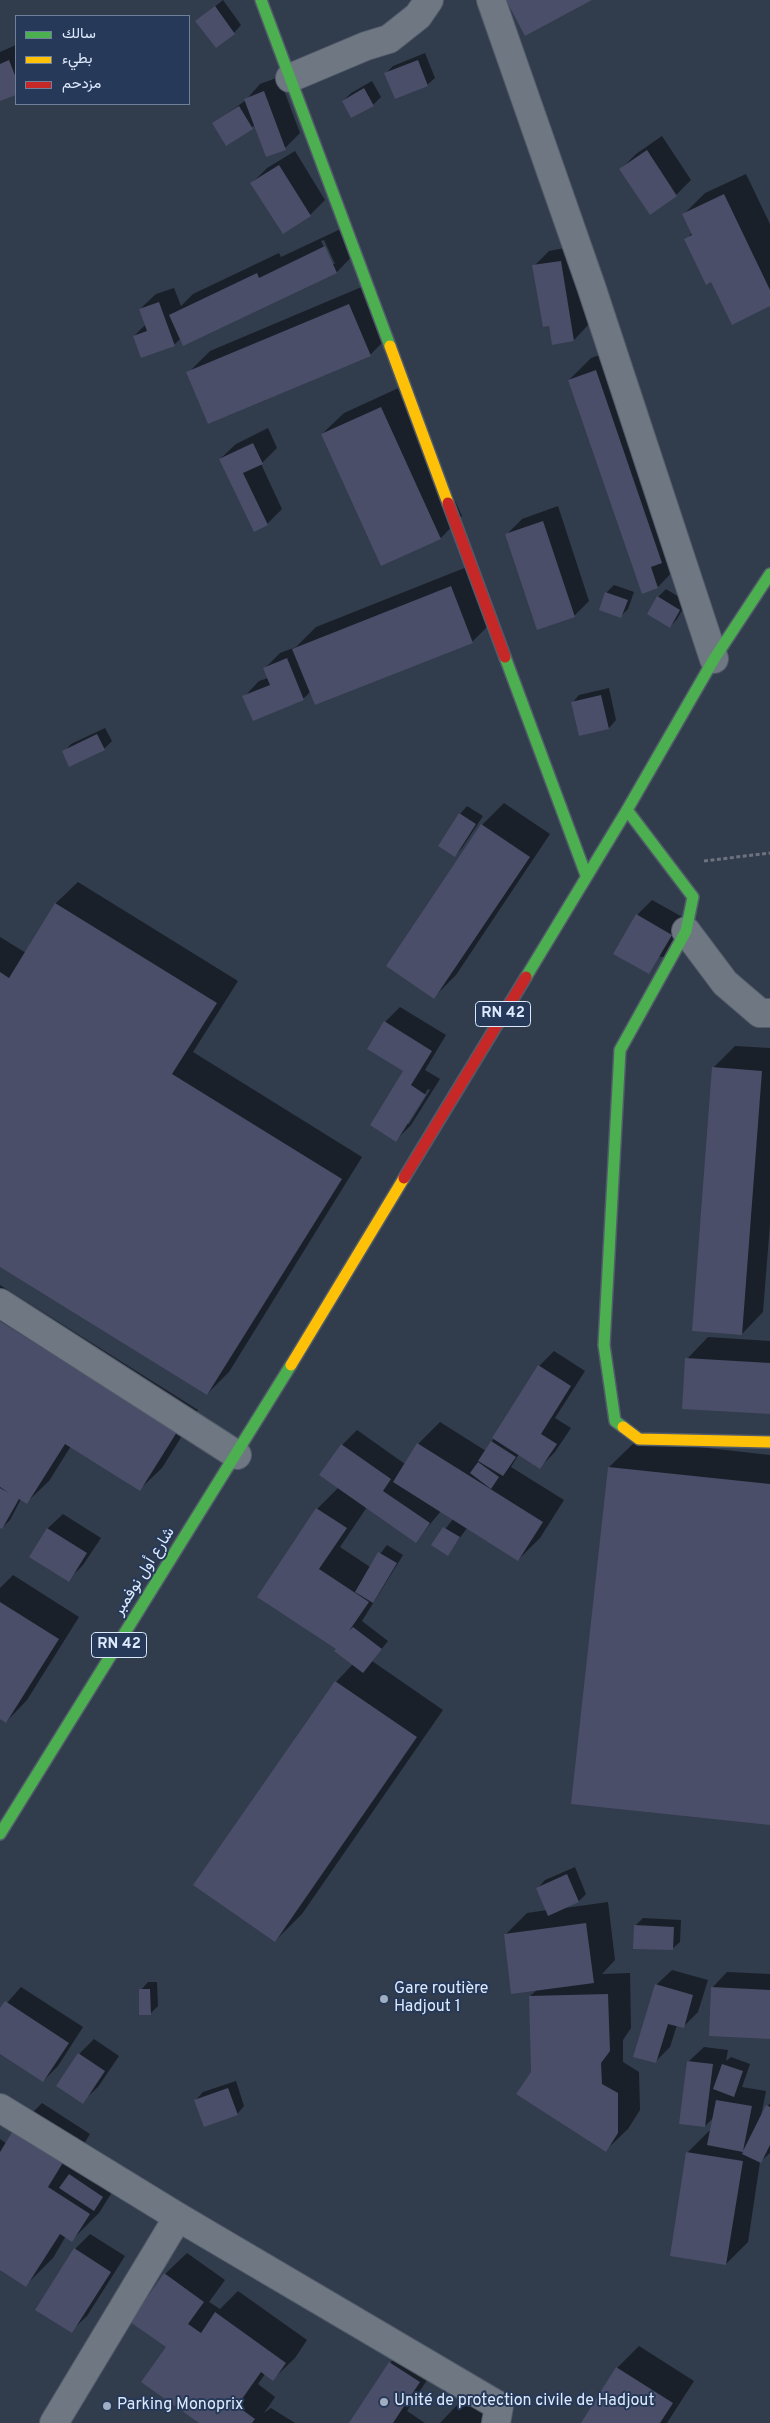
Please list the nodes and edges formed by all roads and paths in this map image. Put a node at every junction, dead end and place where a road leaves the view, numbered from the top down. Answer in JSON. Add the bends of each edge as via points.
{"nodes":[{"id":1,"x":261,"y":0,"type":"edge"},
{"id":2,"x":429,"y":0,"type":"edge"},
{"id":3,"x":491,"y":0,"type":"edge"},
{"id":4,"x":290,"y":78,"type":"junction"},
{"id":5,"x":770,"y":574,"type":"edge"},
{"id":6,"x":714,"y":659,"type":"junction"},
{"id":7,"x":628,"y":810,"type":"junction"},
{"id":8,"x":586,"y":876,"type":"junction"},
{"id":9,"x":686,"y":931,"type":"junction"},
{"id":10,"x":770,"y":1013,"type":"edge"},
{"id":11,"x":0,"y":1302,"type":"edge"},
{"id":12,"x":770,"y":1442,"type":"edge"},
{"id":13,"x":237,"y":1455,"type":"junction"},
{"id":14,"x":0,"y":1834,"type":"edge"},
{"id":15,"x":0,"y":2108,"type":"edge"},
{"id":16,"x":178,"y":2217,"type":"junction"},
{"id":17,"x":54,"y":2423,"type":"edge"},
{"id":18,"x":496,"y":2423,"type":"edge"}],
"edges":[{"from":1,"to":4,"type":"street"},
{"from":2,"to":4,"type":"street","via":[[418,16],[389,39]]},
{"from":3,"to":6,"type":"street","via":[[591,286]]},
{"from":4,"to":8,"type":"street"},
{"from":5,"to":6,"type":"street","number":"RN 42"},
{"from":6,"to":7,"type":"street","number":"RN 42"},
{"from":7,"to":8,"type":"street","number":"RN 42"},
{"from":7,"to":9,"type":"street","via":[[693,897]]},
{"from":8,"to":13,"type":"street","number":"RN 42"},
{"from":9,"to":10,"type":"street","via":[[726,983],[760,1013]]},
{"from":9,"to":12,"type":"street","via":[[620,1050],[604,1345],[614,1421],[639,1439]]},
{"from":11,"to":13,"type":"street"},
{"from":13,"to":14,"type":"street","name":"شارع أول نوفمبر","number":"RN 42"},
{"from":15,"to":16,"type":"street"},
{"from":16,"to":17,"type":"street"},
{"from":16,"to":18,"type":"street","via":[[499,2406]]}]}
